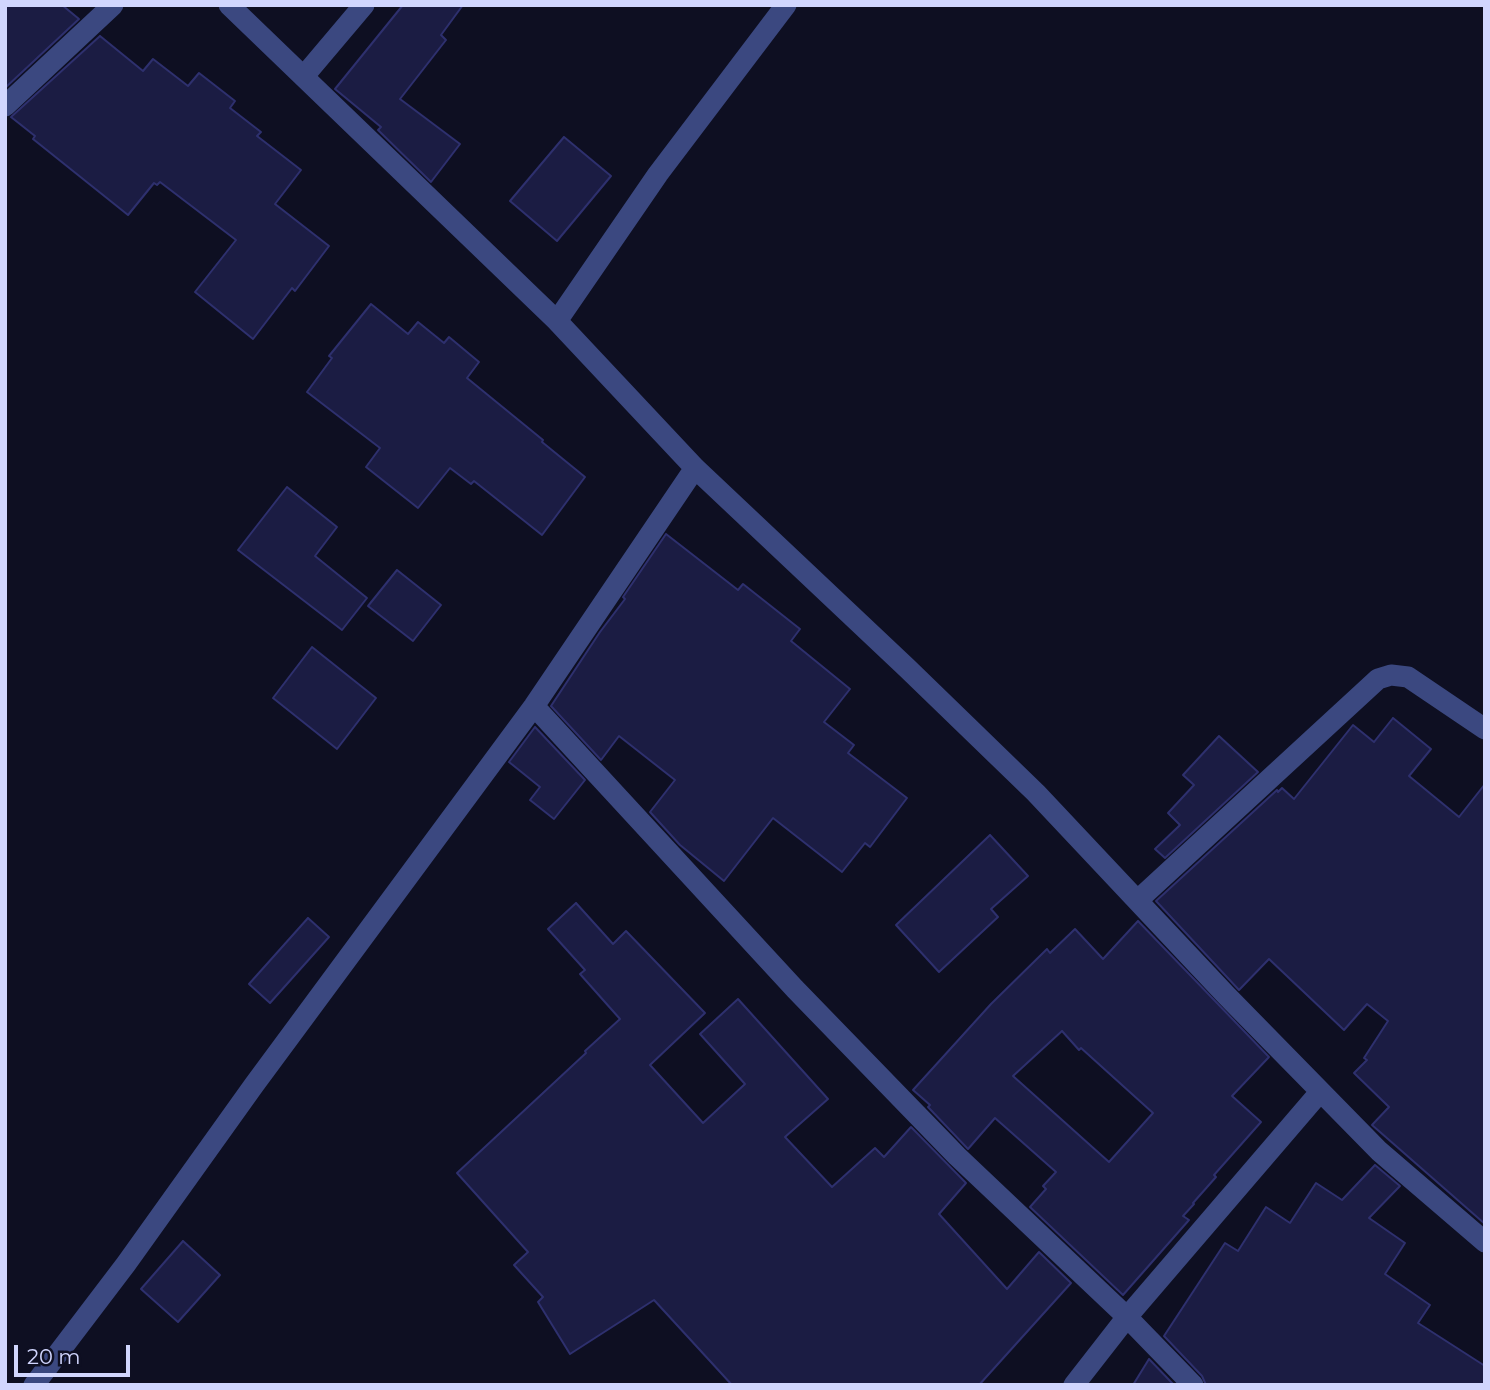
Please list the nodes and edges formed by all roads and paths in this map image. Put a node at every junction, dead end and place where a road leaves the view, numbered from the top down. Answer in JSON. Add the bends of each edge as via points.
{"nodes":[{"id":1,"x":113,"y":5,"type":"edge"},
{"id":2,"x":229,"y":5,"type":"edge"},
{"id":3,"x":364,"y":5,"type":"edge"},
{"id":4,"x":786,"y":5,"type":"edge"},
{"id":5,"x":304,"y":76,"type":"junction"},
{"id":6,"x":5,"y":106,"type":"edge"},
{"id":7,"x":557,"y":321,"type":"junction"},
{"id":8,"x":695,"y":468,"type":"junction"},
{"id":9,"x":534,"y":706,"type":"junction"},
{"id":10,"x":1485,"y":729,"type":"edge"},
{"id":11,"x":1138,"y":900,"type":"junction"},
{"id":12,"x":1320,"y":1092,"type":"junction"},
{"id":13,"x":1485,"y":1242,"type":"edge"},
{"id":14,"x":1127,"y":1317,"type":"junction"},
{"id":15,"x":34,"y":1385,"type":"edge"},
{"id":16,"x":1074,"y":1385,"type":"edge"},
{"id":17,"x":1193,"y":1385,"type":"edge"}],
"edges":[{"from":1,"to":6,"type":"street"},
{"from":2,"to":5,"type":"street"},
{"from":3,"to":5,"type":"street"},
{"from":4,"to":7,"type":"street","via":[[658,174]]},
{"from":5,"to":7,"type":"street"},
{"from":7,"to":8,"type":"street"},
{"from":8,"to":9,"type":"street"},
{"from":8,"to":11,"type":"street","via":[[1016,774]]},
{"from":9,"to":14,"type":"street","via":[[842,1038],[957,1156]]},
{"from":9,"to":15,"type":"street"},
{"from":10,"to":11,"type":"street","via":[[1408,677],[1378,679]]},
{"from":11,"to":12,"type":"street"},
{"from":12,"to":13,"type":"street","via":[[1379,1151]]},
{"from":12,"to":14,"type":"street"},
{"from":14,"to":16,"type":"street"},
{"from":14,"to":17,"type":"street"}]}
